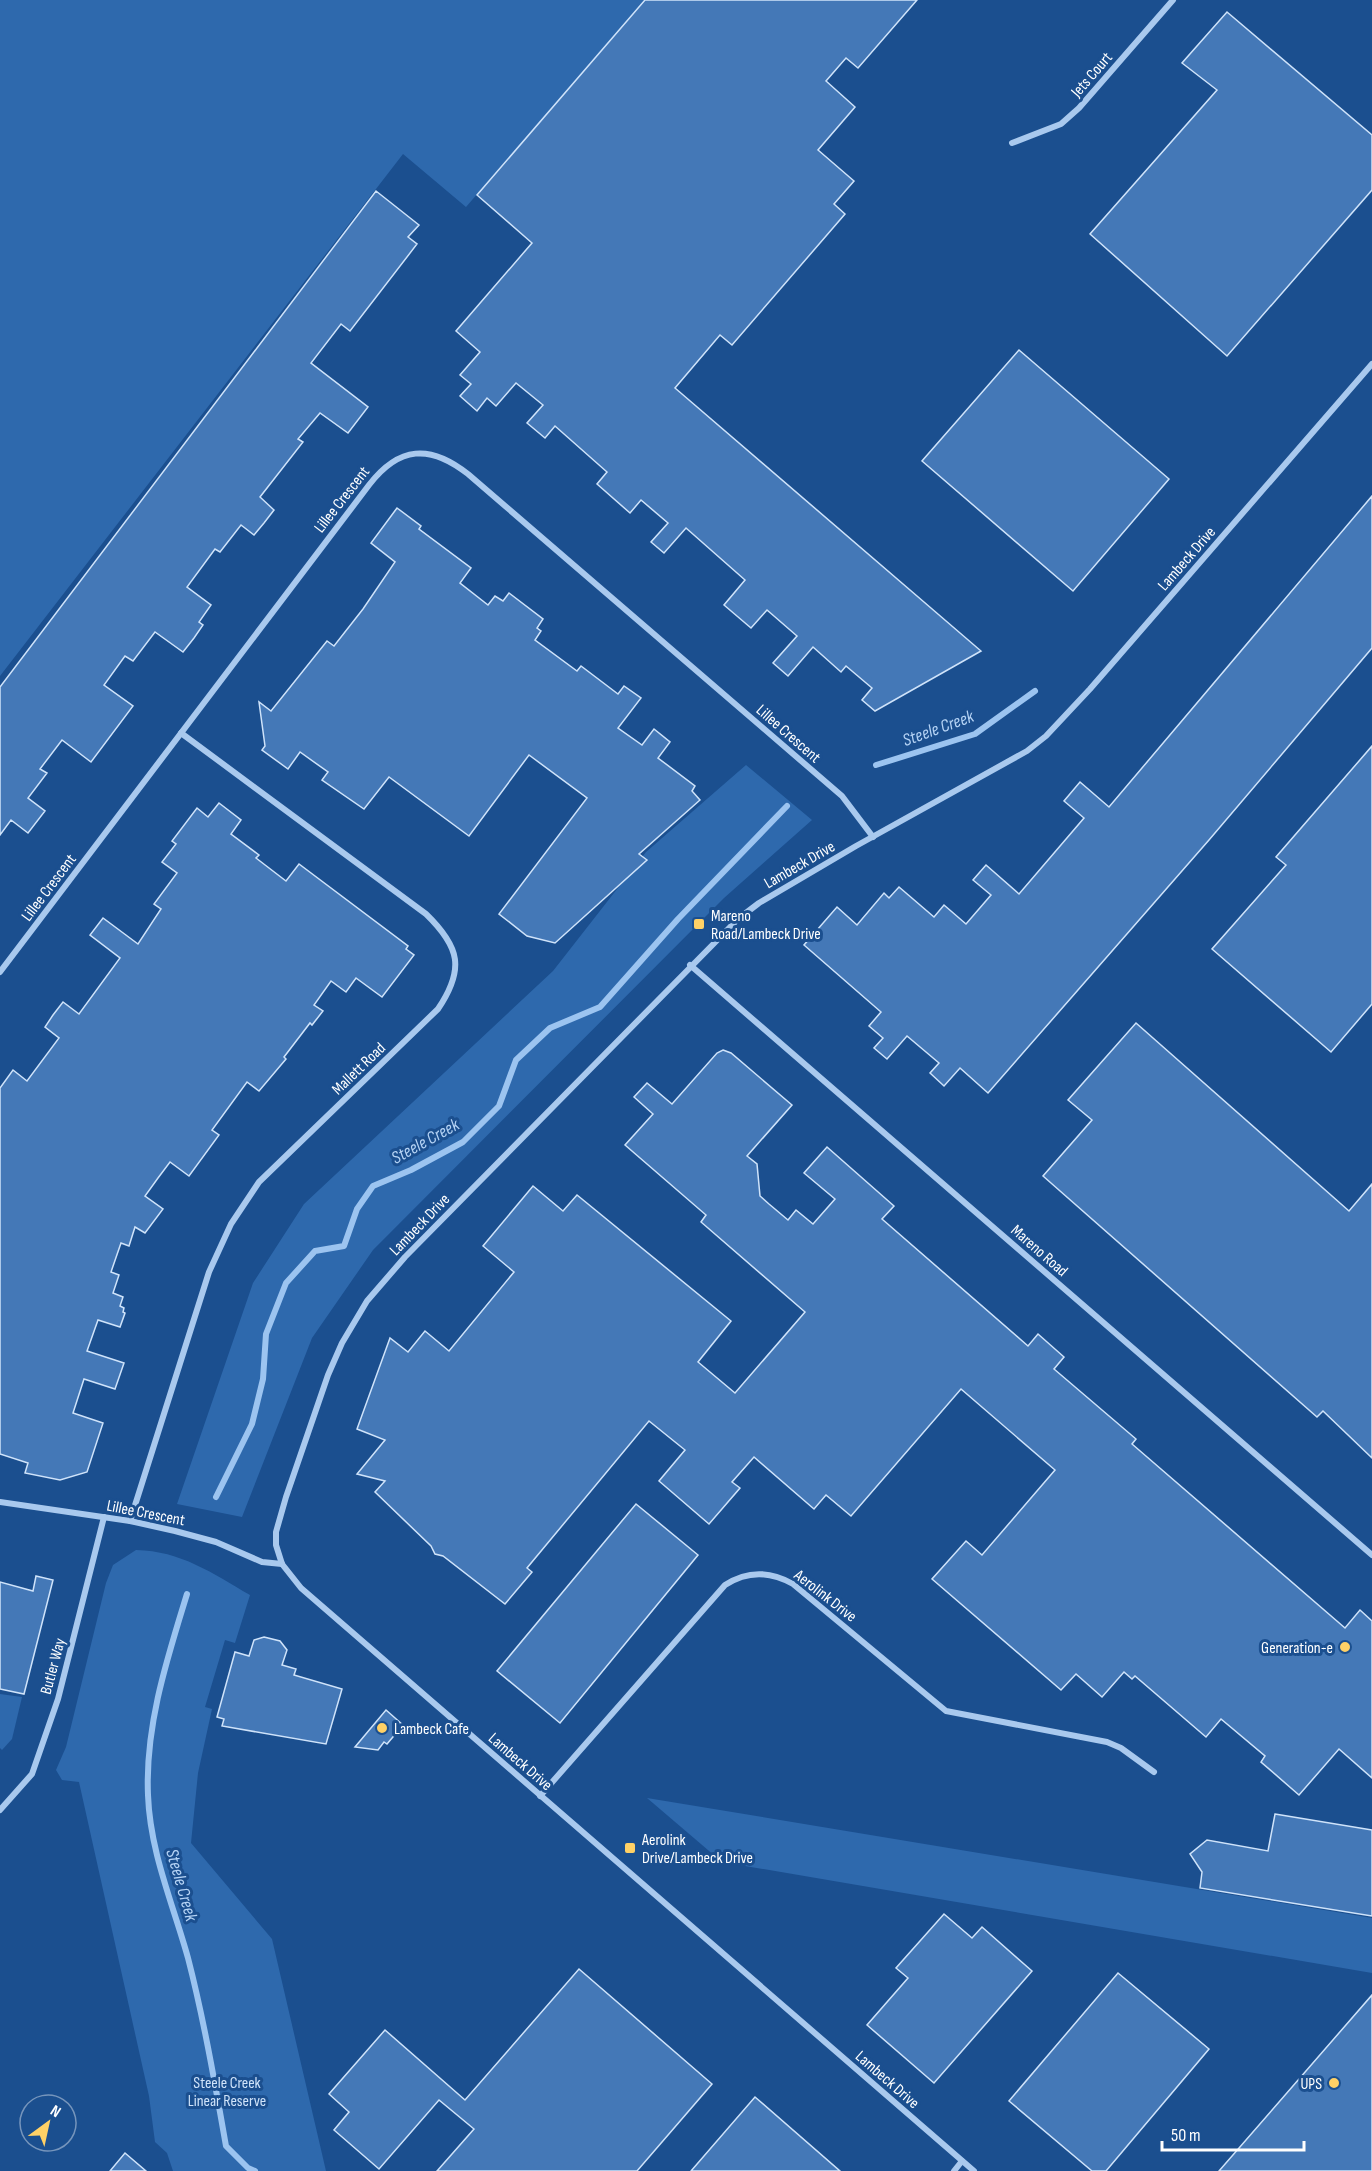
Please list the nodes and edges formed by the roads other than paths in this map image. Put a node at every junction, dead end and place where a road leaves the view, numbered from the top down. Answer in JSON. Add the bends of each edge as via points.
{"nodes":[{"id":1,"x":1173,"y":0,"type":"edge"},
{"id":2,"x":1012,"y":143,"type":"dead end"},
{"id":3,"x":1372,"y":364,"type":"edge"},
{"id":4,"x":181,"y":733,"type":"junction"},
{"id":5,"x":873,"y":837,"type":"junction"},
{"id":6,"x":690,"y":965,"type":"junction"},
{"id":7,"x":0,"y":972,"type":"edge"},
{"id":8,"x":0,"y":1502,"type":"edge"},
{"id":9,"x":104,"y":1517,"type":"junction"},
{"id":10,"x":130,"y":1521,"type":"junction"},
{"id":11,"x":1372,"y":1555,"type":"edge"},
{"id":12,"x":282,"y":1564,"type":"junction"},
{"id":13,"x":1154,"y":1772,"type":"dead end"},
{"id":14,"x":540,"y":1796,"type":"junction"},
{"id":15,"x":0,"y":1810,"type":"edge"},
{"id":16,"x":962,"y":2161,"type":"junction"},
{"id":17,"x":954,"y":2171,"type":"edge"},
{"id":18,"x":974,"y":2171,"type":"edge"}],
"edges":[{"from":1,"to":2,"type":"street","name":"Jets Court","via":[[1061,124]]},
{"from":3,"to":5,"type":"street","name":"Lambeck Drive","via":[[1046,736],[1002,767]]},
{"from":4,"to":5,"type":"street","name":"Lillee Crescent","via":[[379,472],[404,455],[437,454],[468,474],[833,789]]},
{"from":4,"to":7,"type":"street","name":"Lillee Crescent"},
{"from":4,"to":10,"type":"street","name":"Mallett Road","via":[[426,914],[445,932],[454,949],[456,968],[451,990],[438,1009],[259,1182],[231,1224],[209,1272]]},
{"from":5,"to":6,"type":"street","name":"Lambeck Drive","via":[[759,903]]},
{"from":6,"to":11,"type":"street","name":"Mareno Road"},
{"from":6,"to":12,"type":"street","name":"Lambeck Drive","via":[[405,1257],[357,1315],[328,1375],[286,1497],[276,1532]]},
{"from":8,"to":9,"type":"street","name":"Lillee Crescent"},
{"from":9,"to":10,"type":"street","name":"Lillee Crescent"},
{"from":9,"to":15,"type":"street","name":"Butler Way","via":[[58,1699],[33,1769]]},
{"from":10,"to":12,"type":"street","name":"Lillee Crescent","via":[[207,1539],[262,1562]]},
{"from":12,"to":14,"type":"street","name":"Lambeck Drive","via":[[301,1588]]},
{"from":13,"to":14,"type":"street","name":"Aerolink Drive","via":[[1107,1742],[946,1711],[793,1584],[779,1576],[750,1574],[725,1585]]},
{"from":14,"to":16,"type":"street","name":"Lambeck Drive"},
{"from":16,"to":17,"type":"street"},
{"from":16,"to":18,"type":"street","name":"Lambeck Drive"}]}
